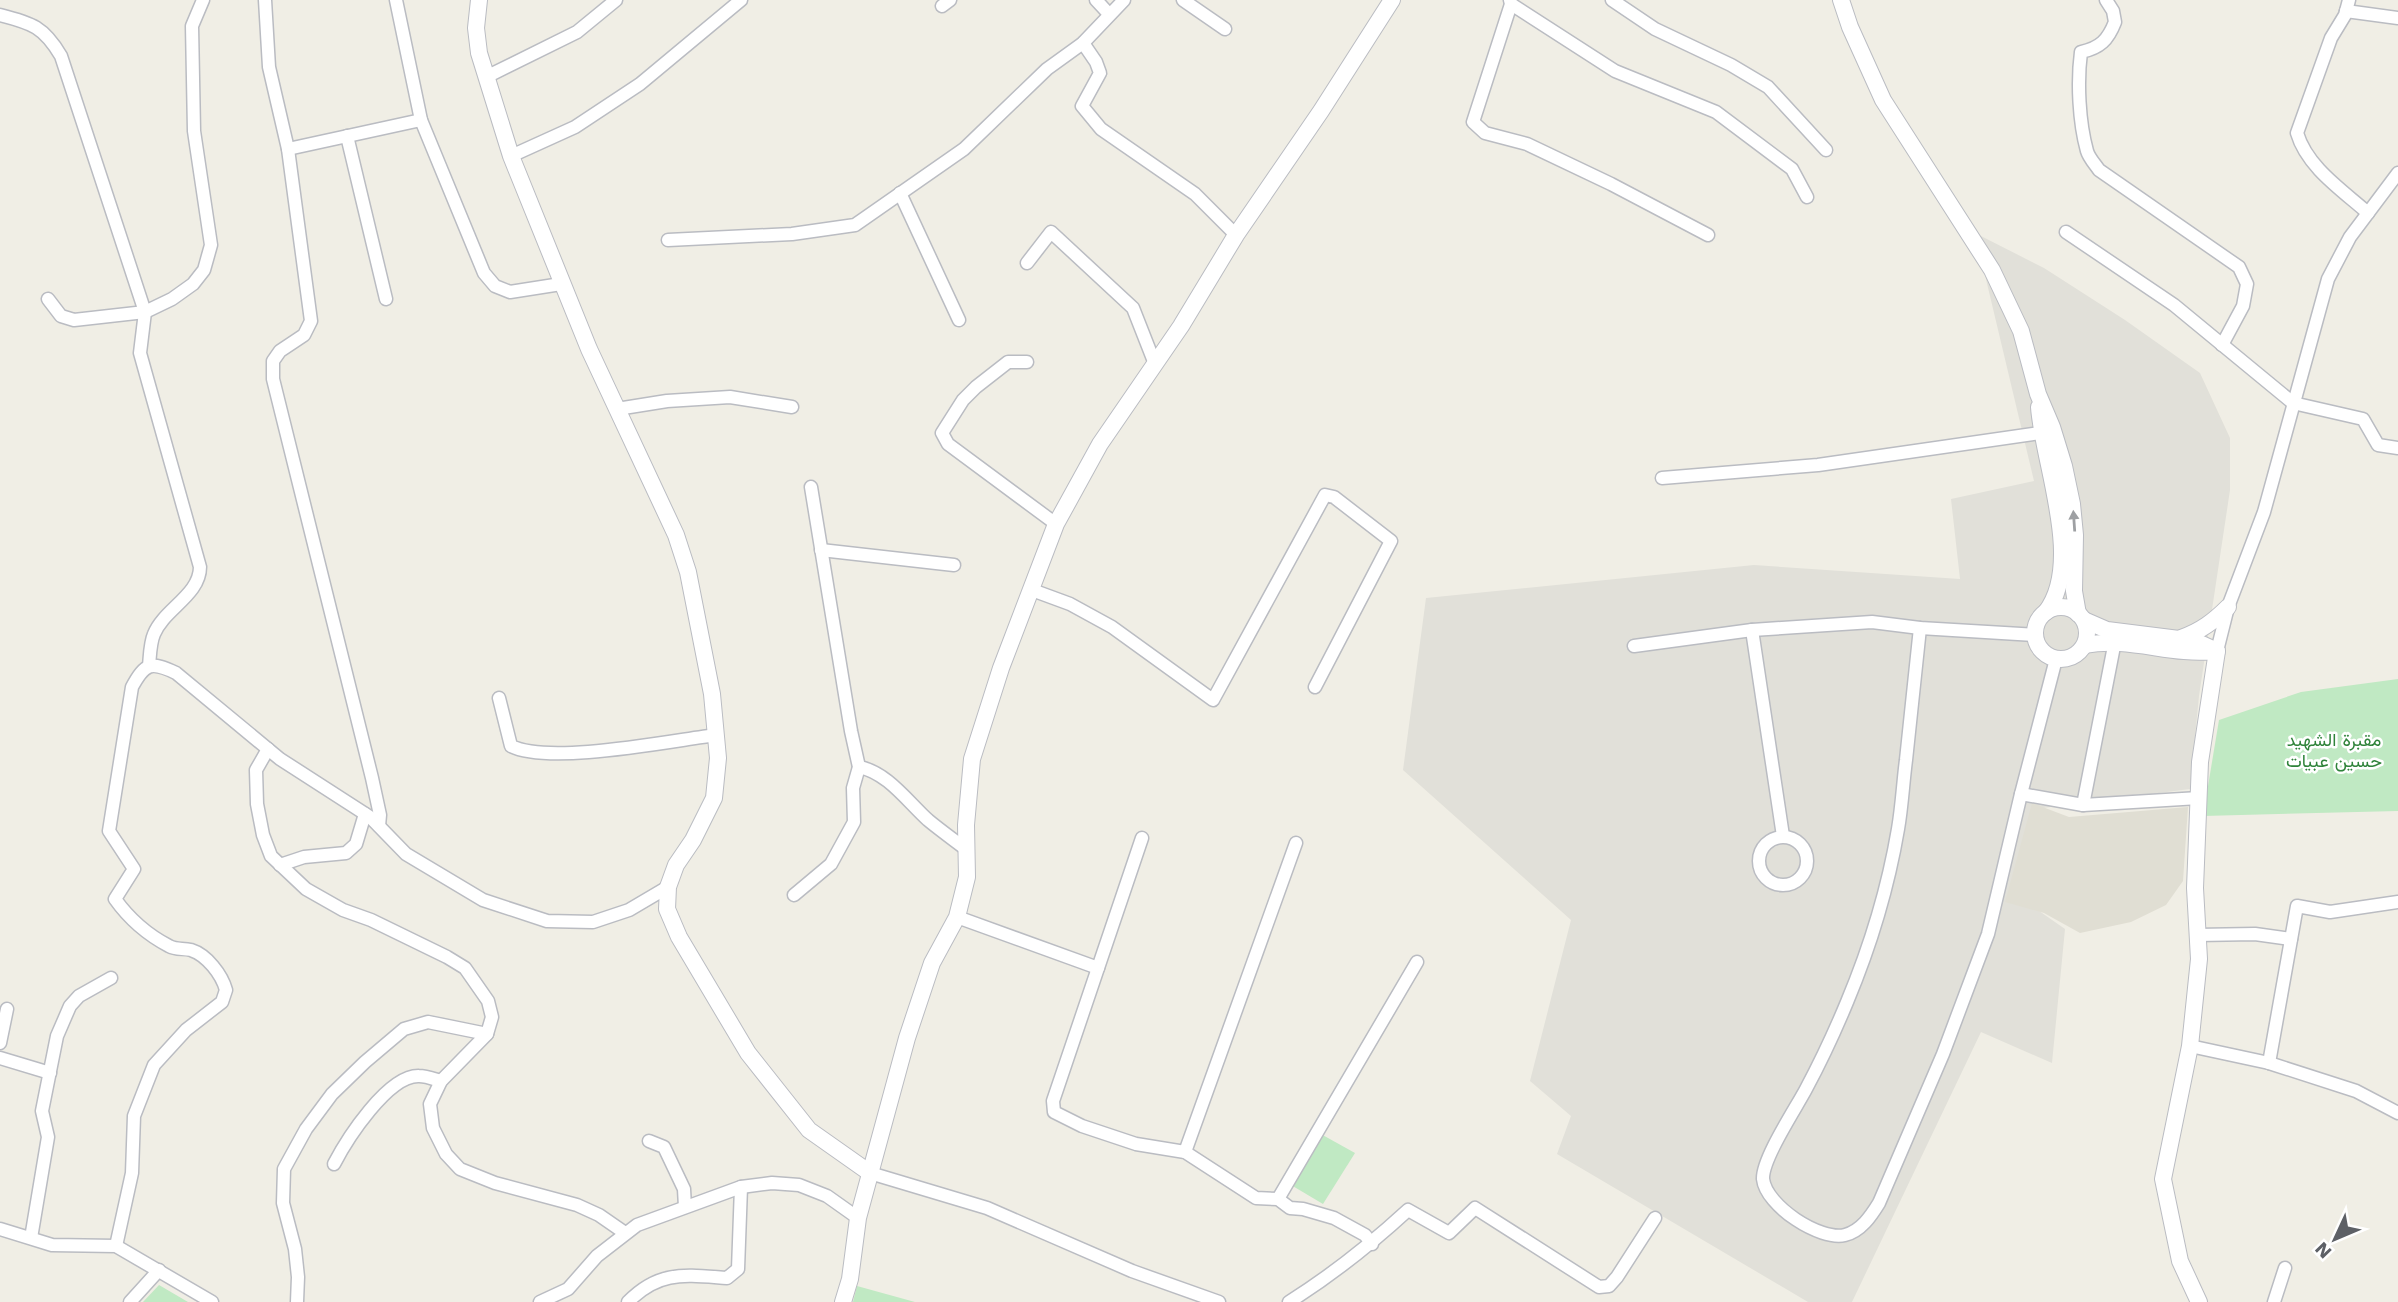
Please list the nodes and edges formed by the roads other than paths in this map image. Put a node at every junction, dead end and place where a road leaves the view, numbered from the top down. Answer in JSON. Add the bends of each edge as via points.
{"nodes":[{"id":1,"x":203,"y":0,"type":"edge"},
{"id":2,"x":265,"y":0,"type":"edge"},
{"id":3,"x":396,"y":0,"type":"edge"},
{"id":4,"x":479,"y":0,"type":"edge"},
{"id":5,"x":616,"y":0,"type":"edge"},
{"id":6,"x":741,"y":0,"type":"edge"},
{"id":7,"x":1096,"y":0,"type":"edge"},
{"id":8,"x":1124,"y":0,"type":"edge"},
{"id":9,"x":1183,"y":0,"type":"edge"},
{"id":10,"x":1392,"y":0,"type":"edge"},
{"id":11,"x":1612,"y":0,"type":"edge"},
{"id":12,"x":1841,"y":0,"type":"edge"},
{"id":13,"x":2106,"y":0,"type":"edge"},
{"id":14,"x":1510,"y":2,"type":"edge"},
{"id":15,"x":2348,"y":5,"type":"edge"},
{"id":16,"x":1109,"y":14,"type":"junction"},
{"id":17,"x":0,"y":15,"type":"edge"},
{"id":18,"x":2398,"y":18,"type":"edge"},
{"id":19,"x":1225,"y":29,"type":"dead end"},
{"id":20,"x":1083,"y":43,"type":"junction"},
{"id":21,"x":486,"y":77,"type":"junction"},
{"id":22,"x":421,"y":120,"type":"junction"},
{"id":23,"x":347,"y":136,"type":"junction"},
{"id":24,"x":288,"y":149,"type":"junction"},
{"id":25,"x":1826,"y":150,"type":"dead end"},
{"id":26,"x":511,"y":156,"type":"junction"},
{"id":27,"x":2398,"y":173,"type":"edge"},
{"id":28,"x":900,"y":193,"type":"junction"},
{"id":29,"x":1807,"y":197,"type":"dead end"},
{"id":30,"x":2368,"y":213,"type":"junction"},
{"id":31,"x":2066,"y":232,"type":"dead end"},
{"id":32,"x":1236,"y":235,"type":"junction"},
{"id":33,"x":1708,"y":235,"type":"dead end"},
{"id":34,"x":668,"y":240,"type":"dead end"},
{"id":35,"x":1027,"y":263,"type":"dead end"},
{"id":36,"x":561,"y":284,"type":"junction"},
{"id":37,"x":48,"y":299,"type":"dead end"},
{"id":38,"x":386,"y":299,"type":"dead end"},
{"id":39,"x":145,"y":312,"type":"junction"},
{"id":40,"x":959,"y":320,"type":"dead end"},
{"id":41,"x":2222,"y":345,"type":"junction"},
{"id":42,"x":1027,"y":362,"type":"dead end"},
{"id":43,"x":1155,"y":364,"type":"junction"},
{"id":44,"x":2038,"y":394,"type":"junction"},
{"id":45,"x":2293,"y":403,"type":"junction"},
{"id":46,"x":792,"y":407,"type":"dead end"},
{"id":47,"x":617,"y":409,"type":"junction"},
{"id":48,"x":2040,"y":433,"type":"junction"},
{"id":49,"x":2398,"y":448,"type":"edge"},
{"id":50,"x":1662,"y":478,"type":"dead end"},
{"id":51,"x":811,"y":486,"type":"dead end"},
{"id":52,"x":1056,"y":524,"type":"junction"},
{"id":53,"x":821,"y":550,"type":"junction"},
{"id":54,"x":954,"y":565,"type":"dead end"},
{"id":55,"x":1032,"y":590,"type":"junction"},
{"id":56,"x":2228,"y":607,"type":"junction"},
{"id":57,"x":2046,"y":612,"type":"junction"},
{"id":58,"x":2081,"y":617,"type":"junction"},
{"id":59,"x":1920,"y":628,"type":"junction"},
{"id":60,"x":1752,"y":630,"type":"junction"},
{"id":61,"x":2036,"y":635,"type":"junction"},
{"id":62,"x":2181,"y":639,"type":"junction"},
{"id":63,"x":2115,"y":641,"type":"junction"},
{"id":64,"x":2085,"y":645,"type":"junction"},
{"id":65,"x":1634,"y":646,"type":"dead end"},
{"id":66,"x":2217,"y":651,"type":"junction"},
{"id":67,"x":2056,"y":659,"type":"junction"},
{"id":68,"x":149,"y":666,"type":"junction"},
{"id":69,"x":1315,"y":687,"type":"dead end"},
{"id":70,"x":499,"y":698,"type":"dead end"},
{"id":71,"x":716,"y":735,"type":"junction"},
{"id":72,"x":268,"y":749,"type":"junction"},
{"id":73,"x":859,"y":767,"type":"junction"},
{"id":74,"x":2021,"y":794,"type":"junction"},
{"id":75,"x":2199,"y":798,"type":"junction"},
{"id":76,"x":2083,"y":805,"type":"junction"},
{"id":77,"x":365,"y":814,"type":"junction"},
{"id":78,"x":379,"y":826,"type":"junction"},
{"id":79,"x":1783,"y":836,"type":"junction"},
{"id":80,"x":1142,"y":838,"type":"dead end"},
{"id":81,"x":1296,"y":843,"type":"dead end"},
{"id":82,"x":967,"y":850,"type":"junction"},
{"id":83,"x":280,"y":865,"type":"junction"},
{"id":84,"x":668,"y":887,"type":"junction"},
{"id":85,"x":794,"y":895,"type":"dead end"},
{"id":86,"x":2398,"y":902,"type":"edge"},
{"id":87,"x":957,"y":917,"type":"junction"},
{"id":88,"x":2197,"y":935,"type":"junction"},
{"id":89,"x":2291,"y":939,"type":"junction"},
{"id":90,"x":1417,"y":962,"type":"dead end"},
{"id":91,"x":1098,"y":968,"type":"junction"},
{"id":92,"x":111,"y":978,"type":"dead end"},
{"id":93,"x":7,"y":1009,"type":"dead end"},
{"id":94,"x":487,"y":1034,"type":"junction"},
{"id":95,"x":0,"y":1043,"type":"edge"},
{"id":96,"x":2190,"y":1046,"type":"junction"},
{"id":97,"x":0,"y":1058,"type":"edge"},
{"id":98,"x":2269,"y":1063,"type":"junction"},
{"id":99,"x":50,"y":1073,"type":"junction"},
{"id":100,"x":441,"y":1080,"type":"junction"},
{"id":101,"x":2398,"y":1113,"type":"edge"},
{"id":102,"x":649,"y":1141,"type":"dead end"},
{"id":103,"x":1185,"y":1152,"type":"junction"},
{"id":104,"x":334,"y":1164,"type":"dead end"},
{"id":105,"x":870,"y":1173,"type":"junction"},
{"id":106,"x":741,"y":1187,"type":"junction"},
{"id":107,"x":1278,"y":1199,"type":"junction"},
{"id":108,"x":685,"y":1207,"type":"junction"},
{"id":109,"x":858,"y":1218,"type":"junction"},
{"id":110,"x":1655,"y":1218,"type":"dead end"},
{"id":111,"x":0,"y":1228,"type":"edge"},
{"id":112,"x":625,"y":1233,"type":"junction"},
{"id":113,"x":31,"y":1238,"type":"junction"},
{"id":114,"x":1371,"y":1244,"type":"junction"},
{"id":115,"x":116,"y":1246,"type":"junction"},
{"id":116,"x":2285,"y":1269,"type":"dead end"},
{"id":117,"x":159,"y":1270,"type":"junction"},
{"id":118,"x":1203,"y":1300,"type":"edge"},
{"id":119,"x":130,"y":1302,"type":"edge"},
{"id":120,"x":212,"y":1302,"type":"edge"},
{"id":121,"x":297,"y":1302,"type":"edge"},
{"id":122,"x":540,"y":1302,"type":"edge"},
{"id":123,"x":628,"y":1302,"type":"edge"},
{"id":124,"x":843,"y":1302,"type":"edge"},
{"id":125,"x":1219,"y":1302,"type":"edge"},
{"id":126,"x":1289,"y":1302,"type":"edge"},
{"id":127,"x":2199,"y":1302,"type":"edge"},
{"id":128,"x":2274,"y":1302,"type":"edge"}],
"edges":[{"from":1,"to":39,"type":"street","via":[[192,26],[194,131],[211,246],[204,270],[192,284]]},
{"from":2,"to":24,"type":"street","via":[[269,67]]},
{"from":3,"to":22,"type":"street"},
{"from":4,"to":21,"type":"street","via":[[476,28]]},
{"from":5,"to":21,"type":"street","via":[[577,32]]},
{"from":6,"to":26,"type":"street","via":[[640,84],[575,127]]},
{"from":7,"to":16,"type":"street"},
{"from":8,"to":16,"type":"street"},
{"from":9,"to":19,"type":"street"},
{"from":10,"to":32,"type":"street"},
{"from":11,"to":25,"type":"street","via":[[1655,29],[1768,87]]},
{"from":12,"to":44,"type":"street","via":[[1882,100],[1993,270],[2021,331]]},
{"from":13,"to":41,"type":"street","via":[[2115,22],[2104,43],[2081,52],[2078,70],[2088,153],[2099,170],[2239,267],[2248,284],[2243,306]]},
{"from":14,"to":29,"type":"street","via":[[1615,71],[1716,112],[1792,169]]},
{"from":14,"to":33,"type":"street","via":[[1474,122],[1485,133],[1527,144]]},
{"from":15,"to":18,"type":"street"},
{"from":15,"to":30,"type":"street","via":[[2331,38],[2297,133],[2309,159]]},
{"from":16,"to":20,"type":"street"},
{"from":17,"to":39,"type":"street","via":[[34,25],[50,37],[61,56]]},
{"from":20,"to":28,"type":"street","via":[[1047,69],[964,149]]},
{"from":20,"to":32,"type":"street","via":[[1100,74],[1082,106],[1101,129],[1195,194]]},
{"from":21,"to":26,"type":"street"},
{"from":22,"to":23,"type":"street"},
{"from":22,"to":36,"type":"street","via":[[484,272],[495,286],[510,292]]},
{"from":23,"to":24,"type":"street"},
{"from":23,"to":38,"type":"street"},
{"from":24,"to":78,"type":"street","via":[[311,321],[304,335],[273,361],[274,379],[372,778]]},
{"from":26,"to":36,"type":"street"},
{"from":27,"to":30,"type":"street"},
{"from":28,"to":34,"type":"street","via":[[855,225],[792,234]]},
{"from":28,"to":40,"type":"street"},
{"from":30,"to":45,"type":"street","via":[[2328,279]]},
{"from":31,"to":41,"type":"street","via":[[2174,305]]},
{"from":32,"to":43,"type":"street"},
{"from":35,"to":43,"type":"street","via":[[1051,232],[1133,308]]},
{"from":36,"to":47,"type":"street"},
{"from":37,"to":39,"type":"street","via":[[61,316],[74,320]]},
{"from":39,"to":68,"type":"street","via":[[140,353],[146,382],[200,567],[192,588],[154,633]]},
{"from":41,"to":45,"type":"street"},
{"from":42,"to":52,"type":"street","via":[[1009,362],[976,387],[942,433],[948,444]]},
{"from":43,"to":52,"type":"street","via":[[1100,444]]},
{"from":44,"to":48,"type":"street"},
{"from":58,"to":44,"type":"street","one_way":true,"via":[[2074,592],[2073,504]]},
{"from":45,"to":49,"type":"street","via":[[2363,419],[2378,445]]},
{"from":45,"to":56,"type":"street","via":[[2264,512]]},
{"from":46,"to":47,"type":"street","via":[[730,397]]},
{"from":47,"to":71,"type":"street","via":[[676,535],[688,572]]},
{"from":48,"to":50,"type":"street","via":[[1818,465]]},
{"from":48,"to":57,"type":"street","via":[[2055,492],[2061,558],[2054,599]]},
{"from":51,"to":53,"type":"street"},
{"from":52,"to":55,"type":"street"},
{"from":53,"to":54,"type":"street"},
{"from":53,"to":73,"type":"street"},
{"from":55,"to":69,"type":"street","via":[[1112,627],[1213,700],[1325,495],[1334,497],[1391,541]]},
{"from":55,"to":82,"type":"street","via":[[972,759]]},
{"from":56,"to":62,"type":"street","via":[[2205,627]]},
{"from":56,"to":66,"type":"street"},
{"from":57,"to":58,"type":"street","via":[[2062,607]]},
{"from":57,"to":61,"type":"street","via":[[2036,626]]},
{"from":58,"to":62,"type":"street","via":[[2108,630]]},
{"from":58,"to":64,"type":"street","via":[[2087,628]]},
{"from":59,"to":60,"type":"street","via":[[1872,622]]},
{"from":59,"to":61,"type":"street"},
{"from":59,"to":74,"type":"street","via":[[1898,828],[1882,902],[1847,1002],[1768,1158],[1763,1178],[1770,1197],[1803,1223],[1844,1236],[1869,1218],[1879,1203],[1988,934]]},
{"from":60,"to":65,"type":"street"},
{"from":60,"to":79,"type":"street"},
{"from":61,"to":67,"type":"street","via":[[2042,650]]},
{"from":62,"to":66,"type":"street"},
{"from":63,"to":64,"type":"street"},
{"from":63,"to":66,"type":"street","via":[[2197,653]]},
{"from":63,"to":76,"type":"street"},
{"from":64,"to":67,"type":"street","via":[[2073,657]]},
{"from":66,"to":75,"type":"street"},
{"from":67,"to":74,"type":"street"},
{"from":68,"to":72,"type":"street","via":[[176,673]]},
{"from":68,"to":115,"type":"street","via":[[132,687],[112,808],[109,831],[134,869],[115,899],[140,929],[173,949],[192,950],[209,963],[222,977],[226,990],[222,1002],[186,1030],[154,1065],[134,1116],[132,1173]]},
{"from":70,"to":71,"type":"street","via":[[511,746],[522,751],[584,753]]},
{"from":71,"to":84,"type":"street","via":[[714,798]]},
{"from":72,"to":77,"type":"street"},
{"from":72,"to":83,"type":"street","via":[[256,770],[257,804],[263,835]]},
{"from":73,"to":82,"type":"street","via":[[890,784]]},
{"from":73,"to":85,"type":"street","via":[[853,788],[855,822],[831,864]]},
{"from":74,"to":76,"type":"street"},
{"from":75,"to":76,"type":"street"},
{"from":75,"to":88,"type":"street"},
{"from":77,"to":78,"type":"street"},
{"from":77,"to":83,"type":"street","via":[[356,844],[346,853]]},
{"from":78,"to":84,"type":"street","via":[[405,854],[483,900],[547,921],[593,922],[629,910]]},
{"from":79,"to":79,"type":"street","via":[[1762,847],[1758,862],[1764,877],[1786,886],[1800,878],[1807,864],[1803,848]]},
{"from":80,"to":91,"type":"street"},
{"from":81,"to":103,"type":"street"},
{"from":82,"to":87,"type":"street","via":[[967,877]]},
{"from":83,"to":94,"type":"street","via":[[306,889],[343,911],[465,968],[488,1001],[492,1017]]},
{"from":84,"to":105,"type":"street","via":[[667,909],[679,937],[748,1053],[809,1130]]},
{"from":86,"to":89,"type":"street","via":[[2330,912],[2297,906]]},
{"from":87,"to":91,"type":"street"},
{"from":87,"to":105,"type":"street","via":[[928,976]]},
{"from":88,"to":89,"type":"street"},
{"from":88,"to":96,"type":"street","via":[[2199,959]]},
{"from":89,"to":98,"type":"street"},
{"from":90,"to":107,"type":"street"},
{"from":91,"to":103,"type":"street","via":[[1053,1101],[1054,1112],[1136,1144]]},
{"from":92,"to":99,"type":"street","via":[[70,1006],[57,1036]]},
{"from":93,"to":95,"type":"street"},
{"from":94,"to":100,"type":"street"},
{"from":94,"to":121,"type":"street","via":[[428,1022],[404,1029],[331,1094],[306,1129],[284,1169],[283,1203],[295,1249]]},
{"from":96,"to":98,"type":"street"},
{"from":96,"to":127,"type":"street","via":[[2163,1179],[2180,1261]]},
{"from":97,"to":99,"type":"street"},
{"from":98,"to":101,"type":"street","via":[[2356,1091]]},
{"from":99,"to":113,"type":"street","via":[[42,1111],[48,1137]]},
{"from":100,"to":104,"type":"street","via":[[417,1076],[394,1087],[368,1111]]},
{"from":100,"to":112,"type":"street","via":[[430,1104],[433,1129],[460,1169],[577,1205]]},
{"from":102,"to":108,"type":"street","via":[[664,1147],[684,1189]]},
{"from":103,"to":107,"type":"street","via":[[1256,1198]]},
{"from":105,"to":109,"type":"street"},
{"from":105,"to":118,"type":"street","via":[[996,1211]]},
{"from":106,"to":108,"type":"street"},
{"from":106,"to":109,"type":"street","via":[[799,1185],[827,1196]]},
{"from":106,"to":123,"type":"street","via":[[738,1269],[733,1275],[661,1279]]},
{"from":107,"to":114,"type":"street","via":[[1290,1209],[1334,1218],[1365,1235]]},
{"from":108,"to":112,"type":"street"},
{"from":109,"to":124,"type":"street"},
{"from":110,"to":114,"type":"street","via":[[1617,1277],[1609,1286],[1600,1287],[1475,1208],[1449,1233],[1408,1210]]},
{"from":111,"to":113,"type":"street"},
{"from":112,"to":122,"type":"street","via":[[568,1289]]},
{"from":113,"to":115,"type":"street","via":[[52,1245]]},
{"from":114,"to":126,"type":"street"},
{"from":115,"to":117,"type":"street"},
{"from":116,"to":128,"type":"street"},
{"from":117,"to":119,"type":"street"},
{"from":117,"to":120,"type":"street"},
{"from":118,"to":125,"type":"street"}]}
